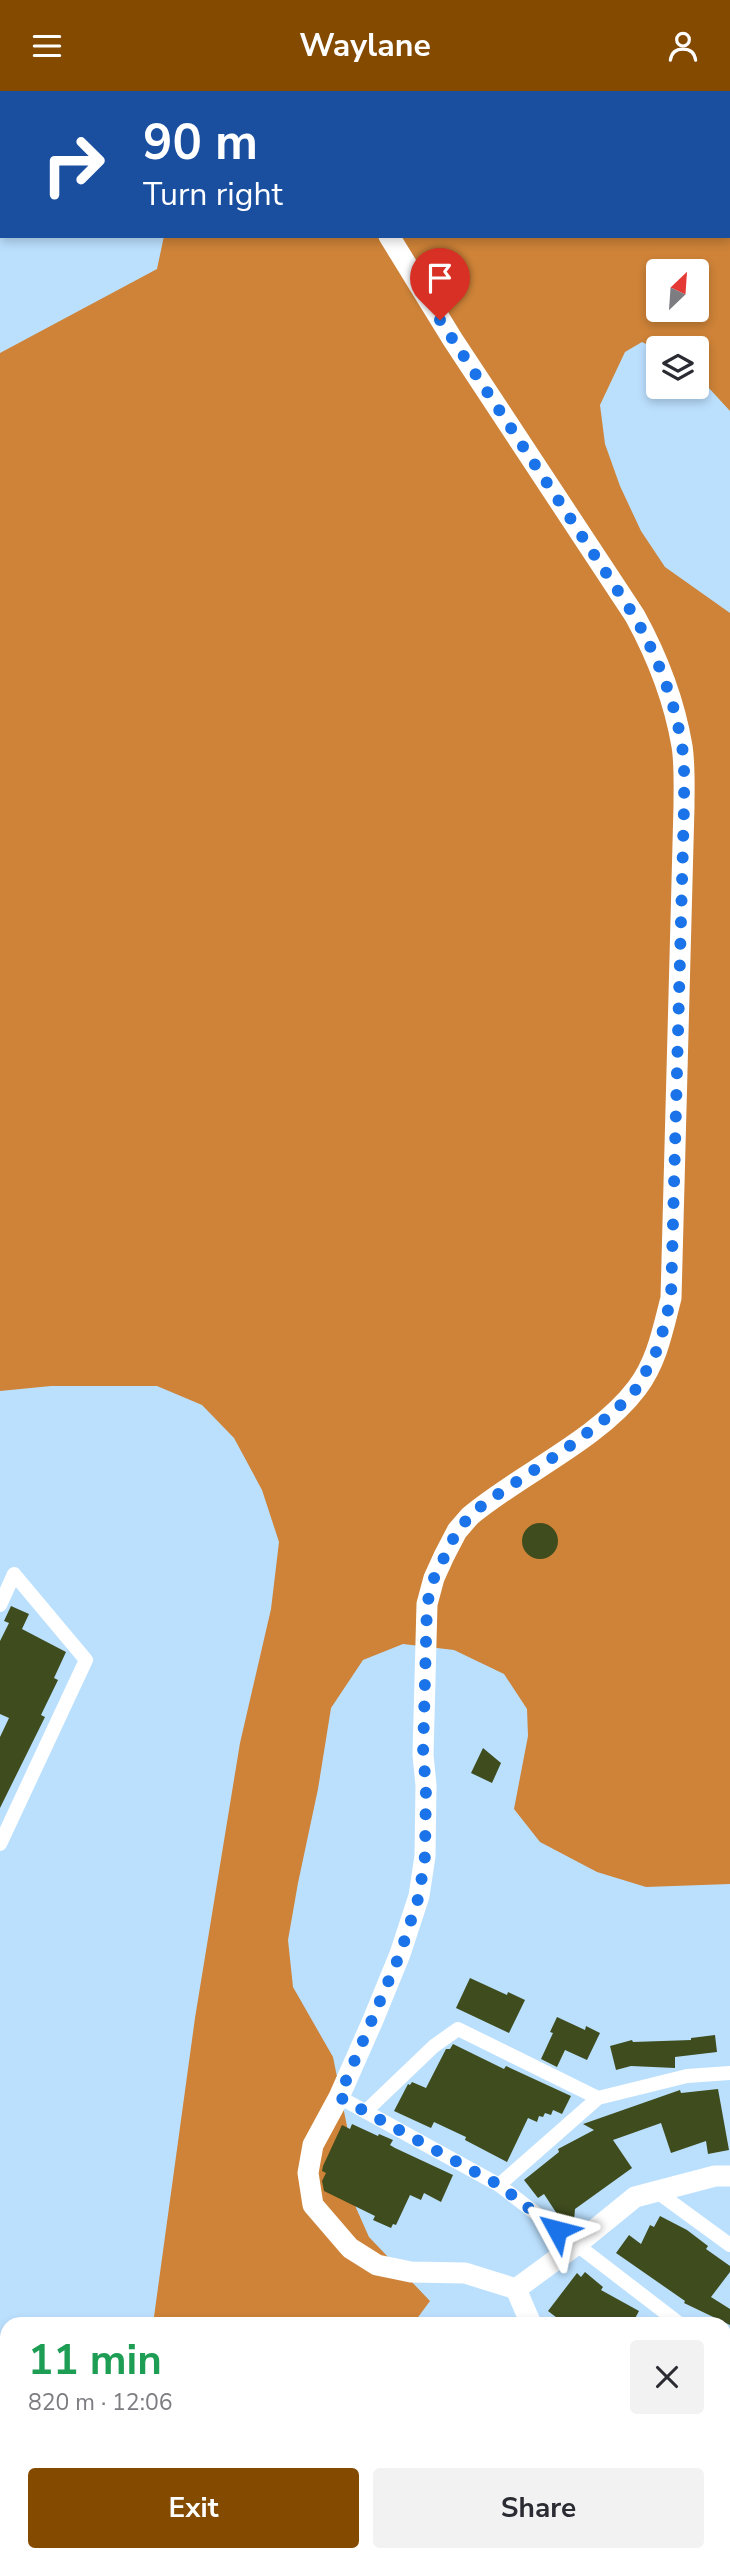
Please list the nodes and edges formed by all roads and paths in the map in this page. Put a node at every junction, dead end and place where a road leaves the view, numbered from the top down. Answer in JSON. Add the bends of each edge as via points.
{"nodes":[{"id":1,"x":390,"y":238,"type":"edge"},
{"id":2,"x":0,"y":1605,"type":"edge"},
{"id":3,"x":0,"y":1844,"type":"edge"},
{"id":4,"x":730,"y":2073,"type":"edge"},
{"id":5,"x":339,"y":2097,"type":"junction"},
{"id":6,"x":598,"y":2098,"type":"junction"},
{"id":7,"x":365,"y":2112,"type":"junction"},
{"id":8,"x":730,"y":2176,"type":"edge"},
{"id":9,"x":499,"y":2185,"type":"junction"},
{"id":10,"x":656,"y":2191,"type":"junction"},
{"id":11,"x":576,"y":2245,"type":"junction"},
{"id":12,"x":730,"y":2245,"type":"edge"},
{"id":13,"x":516,"y":2289,"type":"junction"},
{"id":14,"x":528,"y":2317,"type":"edge"},
{"id":15,"x":671,"y":2317,"type":"edge"}],
"edges":[{"from":1,"to":5,"type":"street","via":[[635,617],[656,655],[670,696],[682,748],[684,807],[678,1107],[671,1298],[659,1346],[638,1387],[613,1413],[470,1516],[457,1531],[434,1578],[427,1604],[425,1856],[419,1896],[400,1954]]},
{"from":2,"to":3,"type":"street","via":[[15,1574],[86,1660]]},
{"from":4,"to":6,"type":"street","via":[[687,2076]]},
{"from":5,"to":7,"type":"street"},
{"from":5,"to":13,"type":"street","via":[[313,2145],[308,2173],[313,2205],[350,2248],[377,2265],[466,2273]]},
{"from":6,"to":7,"type":"street","via":[[458,2029]]},
{"from":6,"to":9,"type":"street"},
{"from":7,"to":9,"type":"street"},
{"from":8,"to":10,"type":"street"},
{"from":9,"to":11,"type":"street"},
{"from":10,"to":11,"type":"street","via":[[635,2197]]},
{"from":10,"to":12,"type":"street"},
{"from":11,"to":13,"type":"street"},
{"from":11,"to":15,"type":"street"},
{"from":13,"to":14,"type":"street"}]}
